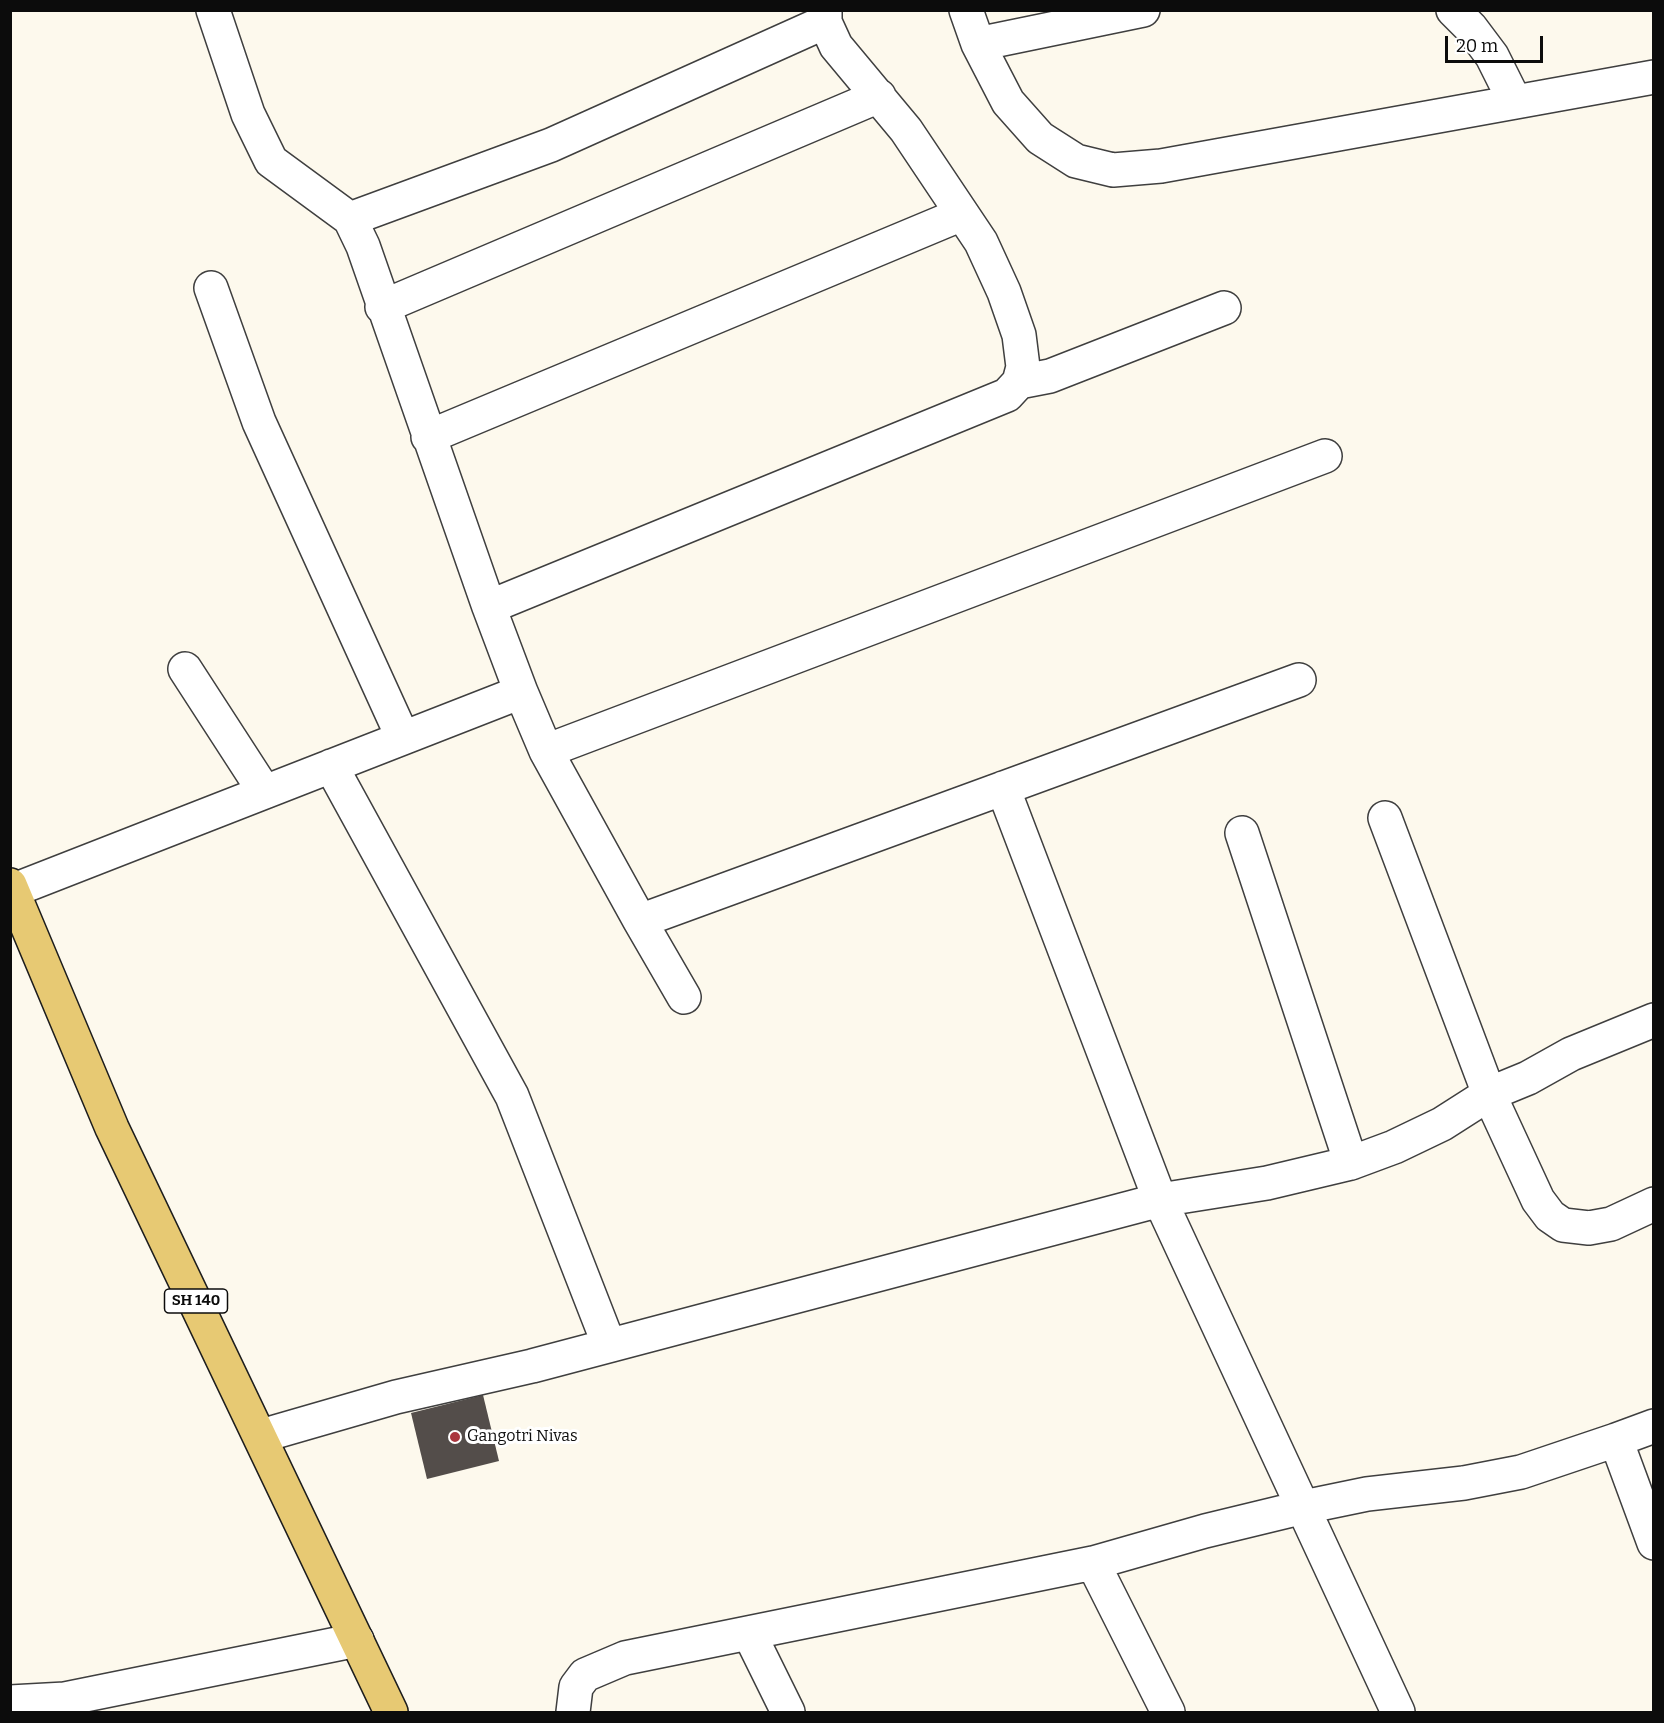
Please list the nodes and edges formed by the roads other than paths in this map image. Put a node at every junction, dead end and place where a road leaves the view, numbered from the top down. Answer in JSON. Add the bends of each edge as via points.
{"nodes":[{"id":1,"x":213,"y":10,"type":"edge"},
{"id":2,"x":966,"y":10,"type":"edge"},
{"id":3,"x":1143,"y":10,"type":"edge"},
{"id":4,"x":1453,"y":10,"type":"edge"},
{"id":5,"x":825,"y":16,"type":"edge"},
{"id":6,"x":978,"y":44,"type":"junction"},
{"id":7,"x":1653,"y":77,"type":"edge"},
{"id":8,"x":879,"y":96,"type":"junction"},
{"id":9,"x":1515,"y":102,"type":"junction"},
{"id":10,"x":962,"y":214,"type":"junction"},
{"id":11,"x":350,"y":219,"type":"junction"},
{"id":12,"x":211,"y":288,"type":"dead end"},
{"id":13,"x":382,"y":307,"type":"junction"},
{"id":14,"x":1224,"y":308,"type":"dead end"},
{"id":15,"x":1019,"y":382,"type":"junction"},
{"id":16,"x":428,"y":437,"type":"junction"},
{"id":17,"x":1325,"y":456,"type":"dead end"},
{"id":18,"x":489,"y":607,"type":"junction"},
{"id":19,"x":184,"y":669,"type":"dead end"},
{"id":20,"x":1299,"y":680,"type":"dead end"},
{"id":21,"x":521,"y":692,"type":"junction"},
{"id":22,"x":403,"y":738,"type":"junction"},
{"id":23,"x":546,"y":751,"type":"junction"},
{"id":24,"x":331,"y":766,"type":"junction"},
{"id":25,"x":1003,"y":788,"type":"junction"},
{"id":26,"x":264,"y":791,"type":"junction"},
{"id":27,"x":1385,"y":818,"type":"dead end"},
{"id":28,"x":1242,"y":833,"type":"dead end"},
{"id":29,"x":12,"y":888,"type":"edge"},
{"id":30,"x":640,"y":921,"type":"junction"},
{"id":31,"x":684,"y":997,"type":"dead end"},
{"id":32,"x":1653,"y":1020,"type":"edge"},
{"id":33,"x":1489,"y":1094,"type":"junction"},
{"id":34,"x":1351,"y":1163,"type":"junction"},
{"id":35,"x":1160,"y":1200,"type":"junction"},
{"id":36,"x":1653,"y":1204,"type":"edge"},
{"id":37,"x":609,"y":1345,"type":"junction"},
{"id":38,"x":1653,"y":1426,"type":"edge"},
{"id":39,"x":261,"y":1436,"type":"junction"},
{"id":40,"x":1616,"y":1440,"type":"junction"},
{"id":41,"x":1304,"y":1507,"type":"junction"},
{"id":42,"x":1653,"y":1543,"type":"edge"},
{"id":43,"x":1093,"y":1563,"type":"junction"},
{"id":44,"x":749,"y":1633,"type":"junction"},
{"id":45,"x":357,"y":1640,"type":"junction"},
{"id":46,"x":10,"y":1702,"type":"edge"},
{"id":47,"x":391,"y":1713,"type":"edge"},
{"id":48,"x":573,"y":1713,"type":"edge"},
{"id":49,"x":788,"y":1713,"type":"edge"},
{"id":50,"x":1168,"y":1713,"type":"edge"},
{"id":51,"x":1398,"y":1713,"type":"edge"}],
"edges":[{"from":1,"to":11,"type":"street","via":[[249,114],[271,161]]},
{"from":2,"to":6,"type":"street"},
{"from":3,"to":6,"type":"street"},
{"from":4,"to":9,"type":"street","via":[[1492,56]]},
{"from":5,"to":8,"type":"street","via":[[836,46]]},
{"from":5,"to":11,"type":"street","via":[[551,145]]},
{"from":6,"to":9,"type":"street","via":[[1008,102],[1040,138],[1076,162],[1113,170],[1161,166]]},
{"from":7,"to":9,"type":"street"},
{"from":8,"to":10,"type":"street","via":[[906,129]]},
{"from":8,"to":13,"type":"street"},
{"from":10,"to":15,"type":"street","via":[[981,242],[1019,334],[1023,367]]},
{"from":10,"to":16,"type":"street"},
{"from":11,"to":13,"type":"street"},
{"from":12,"to":22,"type":"street","via":[[259,422]]},
{"from":13,"to":16,"type":"street"},
{"from":14,"to":15,"type":"street","via":[[1050,376]]},
{"from":15,"to":18,"type":"street","via":[[1007,395],[976,409]]},
{"from":16,"to":18,"type":"street"},
{"from":17,"to":23,"type":"street"},
{"from":18,"to":21,"type":"street"},
{"from":19,"to":26,"type":"street"},
{"from":20,"to":25,"type":"street"},
{"from":21,"to":22,"type":"street"},
{"from":21,"to":23,"type":"street"},
{"from":22,"to":24,"type":"street"},
{"from":23,"to":30,"type":"street"},
{"from":24,"to":26,"type":"street"},
{"from":24,"to":37,"type":"street","via":[[512,1096]]},
{"from":25,"to":30,"type":"street"},
{"from":25,"to":35,"type":"street"},
{"from":26,"to":29,"type":"street"},
{"from":27,"to":33,"type":"street"},
{"from":28,"to":34,"type":"street"},
{"from":29,"to":39,"type":"main road","number":"SH 140","via":[[112,1128]]},
{"from":30,"to":31,"type":"street"},
{"from":32,"to":33,"type":"street","via":[[1571,1053],[1528,1078]]},
{"from":33,"to":34,"type":"street","via":[[1442,1124]]},
{"from":33,"to":36,"type":"street","via":[[1538,1200],[1563,1225],[1588,1228],[1611,1224]]},
{"from":34,"to":35,"type":"street","via":[[1268,1183]]},
{"from":35,"to":37,"type":"street"},
{"from":35,"to":41,"type":"street"},
{"from":37,"to":39,"type":"street","via":[[396,1397]]},
{"from":38,"to":40,"type":"street"},
{"from":39,"to":45,"type":"main road","number":"SH 140"},
{"from":40,"to":41,"type":"street","via":[[1521,1472]]},
{"from":40,"to":42,"type":"street"},
{"from":41,"to":43,"type":"street"},
{"from":41,"to":51,"type":"street"},
{"from":43,"to":44,"type":"street"},
{"from":43,"to":50,"type":"street"},
{"from":44,"to":48,"type":"street","via":[[625,1658],[597,1668],[576,1687]]},
{"from":44,"to":49,"type":"street"},
{"from":45,"to":46,"type":"street","via":[[65,1699]]},
{"from":45,"to":47,"type":"main road","number":"SH 140"}]}
